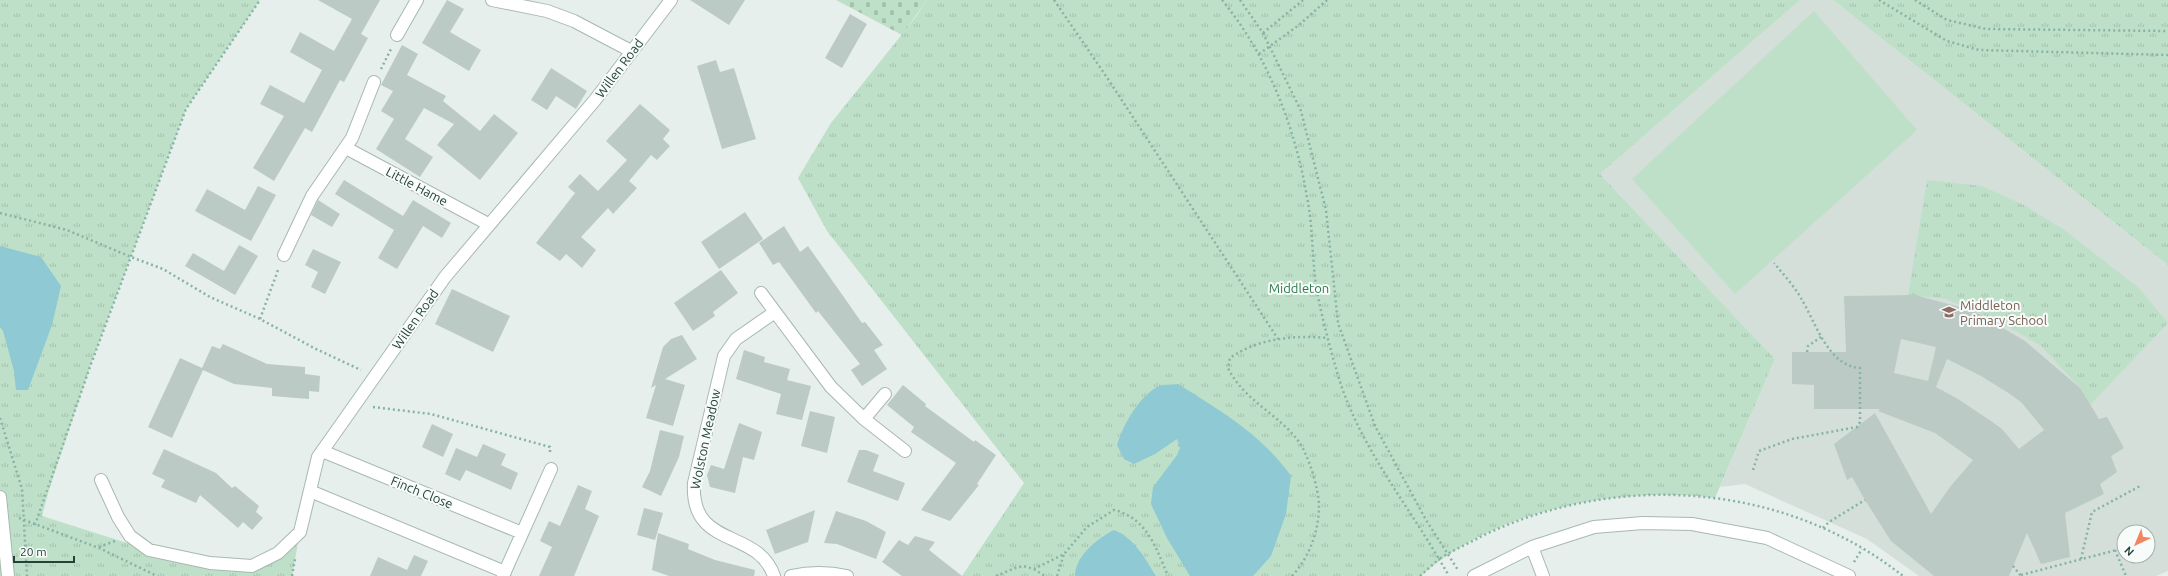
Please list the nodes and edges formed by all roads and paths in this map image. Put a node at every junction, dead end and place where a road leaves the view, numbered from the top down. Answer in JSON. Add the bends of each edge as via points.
{"nodes":[{"id":1,"x":260,"y":0,"type":"edge"},
{"id":2,"x":417,"y":0,"type":"edge"},
{"id":3,"x":492,"y":0,"type":"edge"},
{"id":4,"x":671,"y":0,"type":"edge"},
{"id":5,"x":1054,"y":0,"type":"edge"},
{"id":6,"x":1222,"y":0,"type":"edge"},
{"id":7,"x":1240,"y":0,"type":"edge"},
{"id":8,"x":1303,"y":0,"type":"edge"},
{"id":9,"x":1327,"y":0,"type":"edge"},
{"id":10,"x":1879,"y":0,"type":"edge"},
{"id":11,"x":1915,"y":0,"type":"edge"},
{"id":12,"x":2168,"y":32,"type":"edge"},
{"id":13,"x":1263,"y":33,"type":"junction"},
{"id":14,"x":397,"y":35,"type":"joint"},
{"id":15,"x":1270,"y":46,"type":"junction"},
{"id":16,"x":631,"y":51,"type":"junction"},
{"id":17,"x":1259,"y":54,"type":"junction"},
{"id":18,"x":2168,"y":55,"type":"edge"},
{"id":19,"x":374,"y":82,"type":"joint"},
{"id":20,"x":346,"y":148,"type":"junction"},
{"id":21,"x":0,"y":213,"type":"edge"},
{"id":22,"x":488,"y":224,"type":"junction"},
{"id":23,"x":284,"y":254,"type":"joint"},
{"id":24,"x":131,"y":258,"type":"junction"},
{"id":25,"x":1774,"y":263,"type":"dead end"},
{"id":26,"x":761,"y":293,"type":"dead end"},
{"id":27,"x":775,"y":312,"type":"junction"},
{"id":28,"x":260,"y":319,"type":"junction"},
{"id":29,"x":1821,"y":337,"type":"junction"},
{"id":30,"x":1328,"y":338,"type":"junction"},
{"id":31,"x":1278,"y":339,"type":"junction"},
{"id":32,"x":1807,"y":352,"type":"dead end"},
{"id":33,"x":374,"y":378,"type":"junction"},
{"id":34,"x":885,"y":394,"type":"dead end"},
{"id":35,"x":355,"y":405,"type":"junction"},
{"id":36,"x":0,"y":418,"type":"edge"},
{"id":37,"x":864,"y":419,"type":"junction"},
{"id":38,"x":322,"y":451,"type":"junction"},
{"id":39,"x":905,"y":451,"type":"dead end"},
{"id":40,"x":551,"y":469,"type":"joint"},
{"id":41,"x":1752,"y":470,"type":"dead end"},
{"id":42,"x":101,"y":480,"type":"dead end"},
{"id":43,"x":2142,"y":485,"type":"dead end"},
{"id":44,"x":310,"y":491,"type":"junction"},
{"id":45,"x":1865,"y":500,"type":"dead end"},
{"id":46,"x":1,"y":502,"type":"edge"},
{"id":47,"x":24,"y":521,"type":"junction"},
{"id":48,"x":35,"y":525,"type":"junction"},
{"id":49,"x":1823,"y":528,"type":"junction"},
{"id":50,"x":522,"y":533,"type":"junction"},
{"id":51,"x":1532,"y":547,"type":"junction"},
{"id":52,"x":2115,"y":550,"type":"joint"},
{"id":53,"x":1448,"y":553,"type":"junction"},
{"id":54,"x":1064,"y":554,"type":"junction"},
{"id":55,"x":1439,"y":559,"type":"junction"},
{"id":56,"x":2080,"y":560,"type":"junction"},
{"id":57,"x":2013,"y":566,"type":"dead end"},
{"id":58,"x":1034,"y":569,"type":"junction"},
{"id":59,"x":504,"y":574,"type":"edge"},
{"id":60,"x":2021,"y":575,"type":"edge"},
{"id":61,"x":8,"y":576,"type":"edge"},
{"id":62,"x":27,"y":576,"type":"edge"},
{"id":63,"x":157,"y":576,"type":"edge"},
{"id":64,"x":774,"y":576,"type":"edge"},
{"id":65,"x":791,"y":576,"type":"edge"},
{"id":66,"x":847,"y":576,"type":"edge"},
{"id":67,"x":996,"y":576,"type":"edge"},
{"id":68,"x":1045,"y":576,"type":"edge"},
{"id":69,"x":1057,"y":576,"type":"edge"},
{"id":70,"x":1168,"y":576,"type":"edge"},
{"id":71,"x":1292,"y":576,"type":"edge"},
{"id":72,"x":1420,"y":576,"type":"edge"},
{"id":73,"x":1449,"y":576,"type":"edge"},
{"id":74,"x":1462,"y":576,"type":"edge"},
{"id":75,"x":1474,"y":576,"type":"edge"},
{"id":76,"x":1542,"y":576,"type":"edge"},
{"id":77,"x":1848,"y":576,"type":"edge"},
{"id":78,"x":1903,"y":576,"type":"edge"},
{"id":79,"x":2126,"y":576,"type":"edge"}],
"edges":[{"from":1,"to":24,"type":"path","via":[[186,109]]},
{"from":2,"to":14,"type":"street"},
{"from":3,"to":16,"type":"street","via":[[547,11],[574,21]]},
{"from":4,"to":16,"type":"street","name":"Willen Road"},
{"from":5,"to":31,"type":"path","via":[[1111,82]]},
{"from":6,"to":17,"type":"path"},
{"from":7,"to":13,"type":"path"},
{"from":8,"to":13,"type":"path"},
{"from":9,"to":15,"type":"path"},
{"from":10,"to":18,"type":"path","via":[[1947,41],[1979,50]]},
{"from":11,"to":12,"type":"path","via":[[1947,20],[1986,29]]},
{"from":13,"to":15,"type":"path"},
{"from":14,"to":19,"type":"path"},
{"from":15,"to":17,"type":"path"},
{"from":15,"to":53,"type":"path","via":[[1301,111],[1326,210],[1338,323],[1375,426],[1426,520]]},
{"from":16,"to":22,"type":"street","name":"Willen Road","via":[[595,100]]},
{"from":17,"to":30,"type":"path","via":[[1272,81],[1297,152],[1308,205],[1316,285]]},
{"from":19,"to":20,"type":"street"},
{"from":20,"to":22,"type":"street","name":"Little Hame"},
{"from":20,"to":23,"type":"street","via":[[312,196]]},
{"from":21,"to":24,"type":"path","via":[[67,230]]},
{"from":22,"to":33,"type":"street","name":"Willen Road","via":[[445,277]]},
{"from":23,"to":28,"type":"path"},
{"from":24,"to":28,"type":"path","via":[[164,269],[210,297]]},
{"from":24,"to":48,"type":"path"},
{"from":25,"to":29,"type":"path","via":[[1802,300]]},
{"from":26,"to":27,"type":"street"},
{"from":27,"to":37,"type":"street","via":[[831,387]]},
{"from":27,"to":64,"type":"street","name":"Wolston Meadow","via":[[736,339],[724,356],[694,484],[693,499],[696,512],[706,525],[755,551]]},
{"from":28,"to":33,"type":"path"},
{"from":29,"to":32,"type":"path","via":[[1808,346]]},
{"from":29,"to":41,"type":"path","via":[[1826,347],[1836,356],[1852,368],[1860,368],[1860,422],[1856,427],[1792,439],[1759,451]]},
{"from":30,"to":31,"type":"path","via":[[1306,336]]},
{"from":30,"to":55,"type":"path","via":[[1350,408],[1374,458]]},
{"from":31,"to":71,"type":"path","via":[[1240,350],[1230,358],[1228,368],[1240,388],[1299,442],[1308,459],[1319,506],[1309,552]]},
{"from":33,"to":35,"type":"street","name":"Willen Road"},
{"from":34,"to":37,"type":"street"},
{"from":35,"to":38,"type":"street","name":"Willen Road"},
{"from":35,"to":40,"type":"path","via":[[431,414],[550,447]]},
{"from":36,"to":47,"type":"path","via":[[22,489]]},
{"from":37,"to":39,"type":"street"},
{"from":38,"to":44,"type":"street","name":"Willen Road","via":[[315,464]]},
{"from":38,"to":50,"type":"street","name":"Finch Close"},
{"from":40,"to":50,"type":"street"},
{"from":42,"to":44,"type":"street","name":"Willen Road","via":[[130,536],[149,550],[210,563],[252,566],[278,554],[300,532]]},
{"from":43,"to":56,"type":"path","via":[[2092,512]]},
{"from":44,"to":59,"type":"street"},
{"from":45,"to":49,"type":"path"},
{"from":46,"to":47,"type":"path"},
{"from":46,"to":61,"type":"street"},
{"from":47,"to":48,"type":"path"},
{"from":47,"to":62,"type":"path"},
{"from":48,"to":63,"type":"path","via":[[99,548]]},
{"from":49,"to":53,"type":"path","via":[[1778,511],[1747,503],[1694,495],[1626,495],[1589,500],[1511,522]]},
{"from":49,"to":78,"type":"path","via":[[1862,549]]},
{"from":50,"to":59,"type":"street"},
{"from":51,"to":75,"type":"street"},
{"from":51,"to":76,"type":"street"},
{"from":51,"to":77,"type":"street","via":[[1594,528],[1643,523],[1692,524],[1767,538]]},
{"from":52,"to":56,"type":"path"},
{"from":52,"to":79,"type":"path"},
{"from":53,"to":55,"type":"path"},
{"from":53,"to":74,"type":"path"},
{"from":54,"to":58,"type":"path"},
{"from":54,"to":69,"type":"path"},
{"from":54,"to":70,"type":"path","via":[[1087,527],[1114,510],[1125,513],[1148,532]]},
{"from":55,"to":72,"type":"path"},
{"from":55,"to":73,"type":"path"},
{"from":56,"to":60,"type":"path"},
{"from":57,"to":60,"type":"path"},
{"from":58,"to":67,"type":"path","via":[[1023,566]]},
{"from":58,"to":68,"type":"path"},
{"from":65,"to":66,"type":"street","via":[[807,573]]}]}
